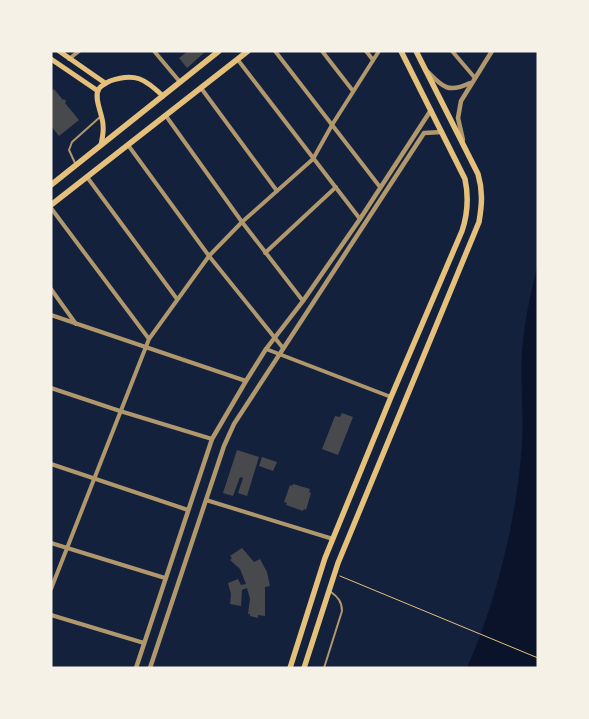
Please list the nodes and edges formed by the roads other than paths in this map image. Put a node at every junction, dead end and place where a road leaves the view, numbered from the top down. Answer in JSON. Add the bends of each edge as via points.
{"nodes":[{"id":1,"x":58,"y":51,"type":"edge"},
{"id":2,"x":79,"y":51,"type":"edge"},
{"id":3,"x":154,"y":51,"type":"edge"},
{"id":4,"x":219,"y":51,"type":"edge"},
{"id":5,"x":248,"y":51,"type":"edge"},
{"id":6,"x":275,"y":51,"type":"edge"},
{"id":7,"x":322,"y":51,"type":"edge"},
{"id":8,"x":366,"y":51,"type":"edge"},
{"id":9,"x":378,"y":51,"type":"edge"},
{"id":10,"x":400,"y":51,"type":"edge"},
{"id":11,"x":416,"y":51,"type":"edge"},
{"id":12,"x":452,"y":51,"type":"edge"},
{"id":13,"x":492,"y":51,"type":"edge"},
{"id":14,"x":51,"y":59,"type":"edge"},
{"id":15,"x":69,"y":59,"type":"junction"},
{"id":16,"x":238,"y":60,"type":"junction"},
{"id":17,"x":373,"y":60,"type":"junction"},
{"id":18,"x":424,"y":68,"type":"junction"},
{"id":19,"x":475,"y":78,"type":"junction"},
{"id":20,"x":180,"y":82,"type":"junction"},
{"id":21,"x":105,"y":83,"type":"junction"},
{"id":22,"x":471,"y":83,"type":"junction"},
{"id":23,"x":201,"y":88,"type":"junction"},
{"id":24,"x":98,"y":91,"type":"junction"},
{"id":25,"x":353,"y":91,"type":"junction"},
{"id":26,"x":162,"y":96,"type":"junction"},
{"id":27,"x":431,"y":110,"type":"junction"},
{"id":28,"x":102,"y":116,"type":"junction"},
{"id":29,"x":166,"y":116,"type":"junction"},
{"id":30,"x":332,"y":125,"type":"junction"},
{"id":31,"x":442,"y":132,"type":"junction"},
{"id":32,"x":101,"y":145,"type":"junction"},
{"id":33,"x":128,"y":145,"type":"junction"},
{"id":34,"x":465,"y":147,"type":"junction"},
{"id":35,"x":313,"y":158,"type":"junction"},
{"id":36,"x":75,"y":165,"type":"junction"},
{"id":37,"x":88,"y":177,"type":"junction"},
{"id":38,"x":51,"y":185,"type":"edge"},
{"id":39,"x":336,"y":187,"type":"junction"},
{"id":40,"x":380,"y":187,"type":"junction"},
{"id":41,"x":277,"y":191,"type":"junction"},
{"id":42,"x":51,"y":207,"type":"edge"},
{"id":43,"x":360,"y":219,"type":"junction"},
{"id":44,"x":242,"y":222,"type":"junction"},
{"id":45,"x":265,"y":254,"type":"junction"},
{"id":46,"x":209,"y":256,"type":"junction"},
{"id":47,"x":444,"y":275,"type":"junction"},
{"id":48,"x":455,"y":280,"type":"junction"},
{"id":49,"x":51,"y":289,"type":"edge"},
{"id":50,"x":178,"y":298,"type":"junction"},
{"id":51,"x":303,"y":301,"type":"junction"},
{"id":52,"x":51,"y":315,"type":"edge"},
{"id":53,"x":77,"y":324,"type":"junction"},
{"id":54,"x":149,"y":339,"type":"junction"},
{"id":55,"x":274,"y":339,"type":"junction"},
{"id":56,"x":145,"y":346,"type":"junction"},
{"id":57,"x":283,"y":348,"type":"junction"},
{"id":58,"x":266,"y":350,"type":"junction"},
{"id":59,"x":278,"y":354,"type":"junction"},
{"id":60,"x":246,"y":381,"type":"junction"},
{"id":61,"x":51,"y":388,"type":"edge"},
{"id":62,"x":391,"y":397,"type":"junction"},
{"id":63,"x":120,"y":411,"type":"junction"},
{"id":64,"x":212,"y":439,"type":"junction"},
{"id":65,"x":51,"y":464,"type":"edge"},
{"id":66,"x":95,"y":478,"type":"junction"},
{"id":67,"x":206,"y":500,"type":"junction"},
{"id":68,"x":188,"y":510,"type":"junction"},
{"id":69,"x":333,"y":539,"type":"junction"},
{"id":70,"x":51,"y":543,"type":"edge"},
{"id":71,"x":68,"y":548,"type":"junction"},
{"id":72,"x":165,"y":578,"type":"junction"},
{"id":73,"x":51,"y":589,"type":"edge"},
{"id":74,"x":329,"y":591,"type":"junction"},
{"id":75,"x":51,"y":615,"type":"edge"},
{"id":76,"x":302,"y":629,"type":"junction"},
{"id":77,"x":315,"y":634,"type":"junction"},
{"id":78,"x":144,"y":643,"type":"junction"},
{"id":79,"x":295,"y":651,"type":"junction"},
{"id":80,"x":308,"y":655,"type":"junction"},
{"id":81,"x":136,"y":668,"type":"edge"},
{"id":82,"x":150,"y":668,"type":"edge"},
{"id":83,"x":290,"y":668,"type":"edge"},
{"id":84,"x":304,"y":668,"type":"edge"},
{"id":85,"x":324,"y":668,"type":"edge"}],
"edges":[{"from":1,"to":15,"type":"main road"},
{"from":2,"to":15,"type":"street"},
{"from":3,"to":20,"type":"street"},
{"from":4,"to":20,"type":"main road"},
{"from":5,"to":16,"type":"main road"},
{"from":6,"to":30,"type":"street"},
{"from":7,"to":25,"type":"street"},
{"from":8,"to":17,"type":"street"},
{"from":9,"to":17,"type":"street"},
{"from":10,"to":27,"type":"main road"},
{"from":11,"to":18,"type":"main road"},
{"from":12,"to":19,"type":"street"},
{"from":13,"to":19,"type":"street"},
{"from":14,"to":24,"type":"main road"},
{"from":15,"to":21,"type":"main road"},
{"from":16,"to":23,"type":"main road"},
{"from":16,"to":35,"type":"street"},
{"from":17,"to":25,"type":"street"},
{"from":18,"to":22,"type":"street","via":[[447,88],[460,88]]},
{"from":18,"to":34,"type":"main road"},
{"from":19,"to":22,"type":"street"},
{"from":20,"to":26,"type":"main road"},
{"from":21,"to":24,"type":"main road"},
{"from":21,"to":26,"type":"main road","via":[[138,77]]},
{"from":22,"to":34,"type":"street","via":[[458,113]]},
{"from":23,"to":29,"type":"main road"},
{"from":23,"to":41,"type":"street"},
{"from":24,"to":28,"type":"main road"},
{"from":25,"to":30,"type":"street"},
{"from":26,"to":32,"type":"main road"},
{"from":27,"to":31,"type":"main road"},
{"from":27,"to":40,"type":"street"},
{"from":28,"to":32,"type":"main road"},
{"from":28,"to":36,"type":"lane","via":[[72,142],[69,150]]},
{"from":29,"to":33,"type":"main road"},
{"from":29,"to":44,"type":"street"},
{"from":30,"to":35,"type":"street"},
{"from":30,"to":40,"type":"street"},
{"from":31,"to":47,"type":"main road","via":[[465,179],[468,200],[467,216]]},
{"from":31,"to":57,"type":"street","via":[[424,133]]},
{"from":32,"to":36,"type":"main road"},
{"from":33,"to":37,"type":"main road"},
{"from":33,"to":46,"type":"street"},
{"from":34,"to":48,"type":"main road","via":[[478,174],[482,204],[479,222]]},
{"from":35,"to":39,"type":"street"},
{"from":35,"to":41,"type":"street"},
{"from":36,"to":38,"type":"main road"},
{"from":37,"to":42,"type":"main road"},
{"from":37,"to":50,"type":"street"},
{"from":39,"to":43,"type":"street"},
{"from":39,"to":45,"type":"street"},
{"from":40,"to":43,"type":"street"},
{"from":41,"to":44,"type":"street"},
{"from":42,"to":54,"type":"street"},
{"from":43,"to":51,"type":"street"},
{"from":44,"to":45,"type":"street"},
{"from":44,"to":46,"type":"street"},
{"from":45,"to":51,"type":"street"},
{"from":46,"to":50,"type":"street"},
{"from":46,"to":55,"type":"street"},
{"from":47,"to":48,"type":"main road"},
{"from":47,"to":62,"type":"main road"},
{"from":48,"to":74,"type":"main road"},
{"from":49,"to":53,"type":"street"},
{"from":50,"to":54,"type":"street"},
{"from":51,"to":55,"type":"street"},
{"from":52,"to":53,"type":"street"},
{"from":53,"to":56,"type":"street"},
{"from":54,"to":56,"type":"street"},
{"from":55,"to":57,"type":"street"},
{"from":55,"to":58,"type":"street"},
{"from":56,"to":60,"type":"street"},
{"from":56,"to":63,"type":"street"},
{"from":57,"to":59,"type":"street"},
{"from":58,"to":59,"type":"street"},
{"from":58,"to":60,"type":"street"},
{"from":59,"to":62,"type":"street"},
{"from":59,"to":67,"type":"street","via":[[234,424]]},
{"from":60,"to":64,"type":"street"},
{"from":61,"to":63,"type":"street"},
{"from":62,"to":69,"type":"main road"},
{"from":63,"to":64,"type":"street"},
{"from":63,"to":66,"type":"street"},
{"from":64,"to":68,"type":"street"},
{"from":65,"to":66,"type":"street"},
{"from":66,"to":68,"type":"street"},
{"from":66,"to":71,"type":"street"},
{"from":67,"to":69,"type":"street"},
{"from":67,"to":82,"type":"street"},
{"from":68,"to":72,"type":"street"},
{"from":69,"to":76,"type":"main road"},
{"from":70,"to":71,"type":"street"},
{"from":71,"to":72,"type":"street"},
{"from":71,"to":73,"type":"street"},
{"from":72,"to":78,"type":"street"},
{"from":74,"to":77,"type":"main road"},
{"from":74,"to":85,"type":"lane","via":[[342,605]]},
{"from":75,"to":78,"type":"street"},
{"from":76,"to":77,"type":"main road"},
{"from":76,"to":79,"type":"main road"},
{"from":77,"to":80,"type":"main road"},
{"from":78,"to":81,"type":"street"},
{"from":79,"to":80,"type":"main road"},
{"from":79,"to":83,"type":"main road"},
{"from":80,"to":84,"type":"main road"}]}
